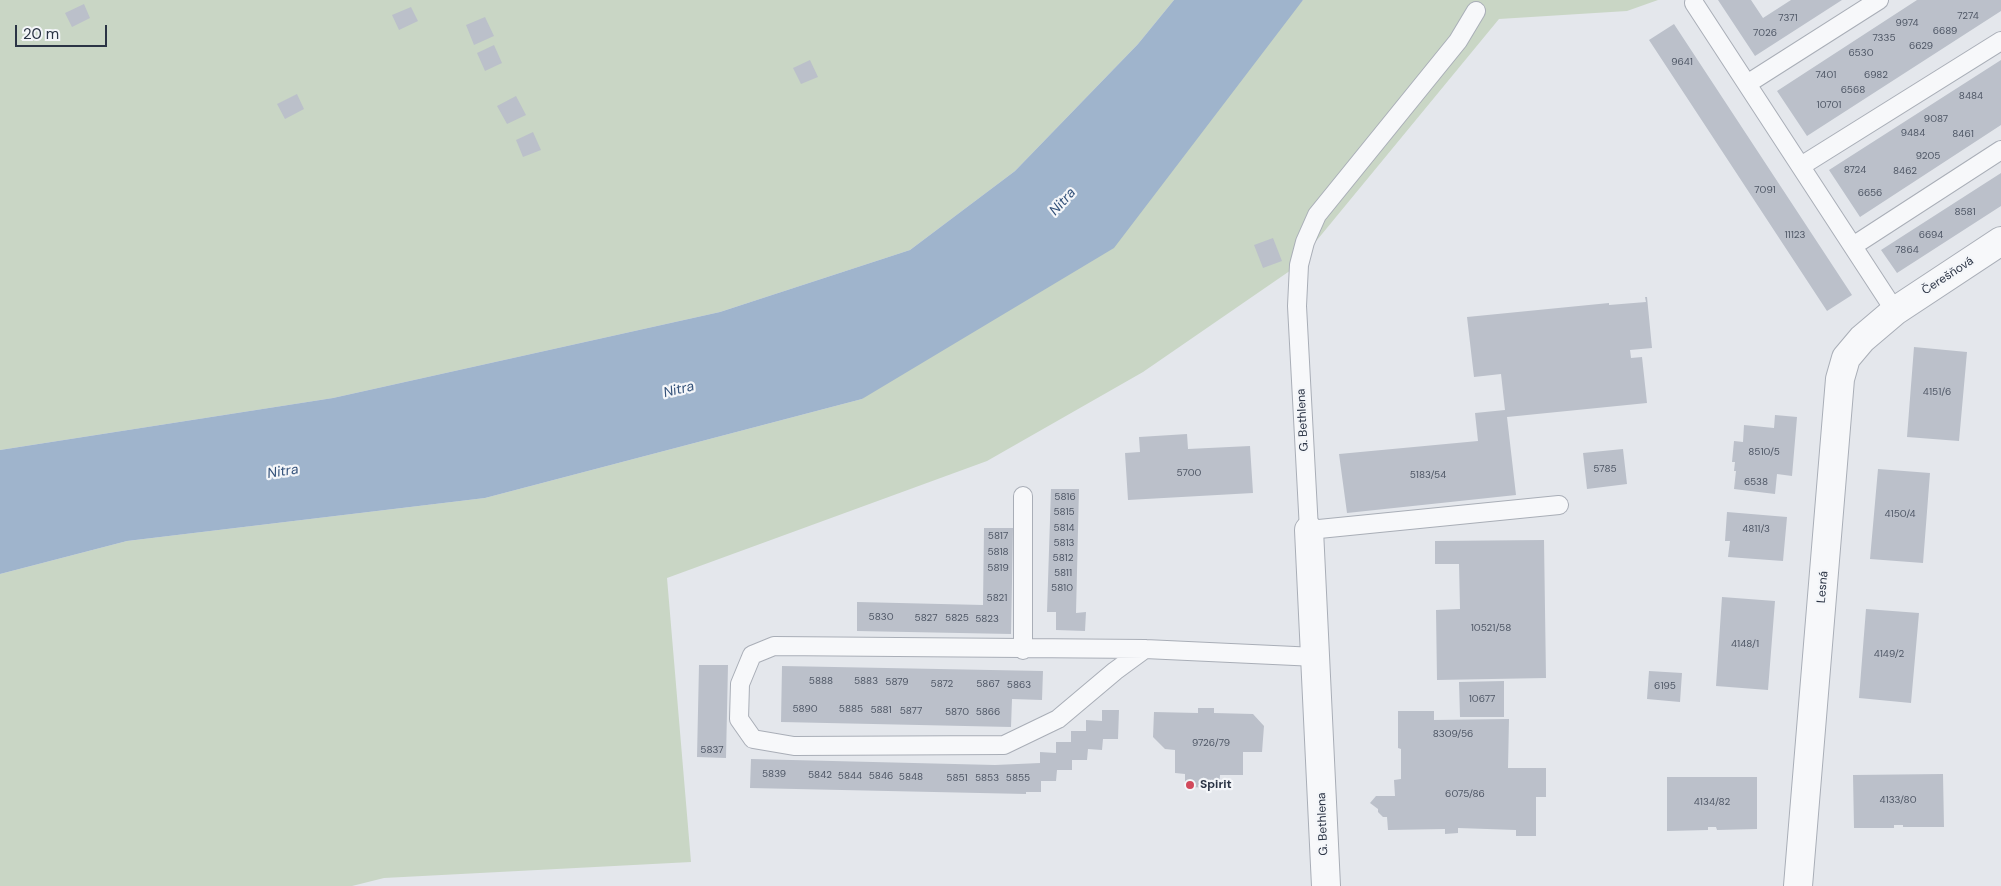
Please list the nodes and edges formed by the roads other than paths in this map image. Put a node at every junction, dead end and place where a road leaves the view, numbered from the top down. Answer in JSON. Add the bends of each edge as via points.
{"nodes":[{"id":1,"x":1879,"y":0,"type":"edge"},
{"id":2,"x":1694,"y":3,"type":"dead end"},
{"id":3,"x":1476,"y":11,"type":"dead end"},
{"id":4,"x":2001,"y":40,"type":"edge"},
{"id":5,"x":1747,"y":84,"type":"junction"},
{"id":6,"x":2001,"y":150,"type":"edge"},
{"id":7,"x":1801,"y":166,"type":"junction"},
{"id":8,"x":2001,"y":241,"type":"edge"},
{"id":9,"x":1853,"y":246,"type":"junction"},
{"id":10,"x":1895,"y":310,"type":"junction"},
{"id":11,"x":1023,"y":496,"type":"dead end"},
{"id":12,"x":1559,"y":505,"type":"dead end"},
{"id":13,"x":1309,"y":530,"type":"junction"},
{"id":14,"x":1145,"y":649,"type":"junction"},
{"id":15,"x":1023,"y":650,"type":"junction"},
{"id":16,"x":1316,"y":657,"type":"junction"},
{"id":17,"x":1326,"y":886,"type":"edge"},
{"id":18,"x":1798,"y":886,"type":"edge"}],
"edges":[{"from":1,"to":5,"type":"lane"},
{"from":2,"to":5,"type":"lane"},
{"from":3,"to":13,"type":"lane","name":"G. Bethlena","via":[[1458,41],[1317,215],[1305,242],[1299,265],[1297,306]]},
{"from":4,"to":7,"type":"lane"},
{"from":5,"to":7,"type":"lane"},
{"from":6,"to":9,"type":"lane"},
{"from":7,"to":9,"type":"lane"},
{"from":8,"to":10,"type":"street","name":"Čerešňová"},
{"from":9,"to":10,"type":"lane"},
{"from":10,"to":18,"type":"street","name":"Lesná","via":[[1846,358],[1840,378]]},
{"from":11,"to":15,"type":"lane"},
{"from":12,"to":13,"type":"lane"},
{"from":13,"to":16,"type":"street","name":"G. Bethlena"},
{"from":14,"to":15,"type":"lane"},
{"from":14,"to":15,"type":"lane","via":[[1058,719],[1004,745],[794,746],[753,739],[740,719],[740,684],[752,655],[774,646]]},
{"from":14,"to":16,"type":"lane"},
{"from":16,"to":17,"type":"street","name":"G. Bethlena"}]}
